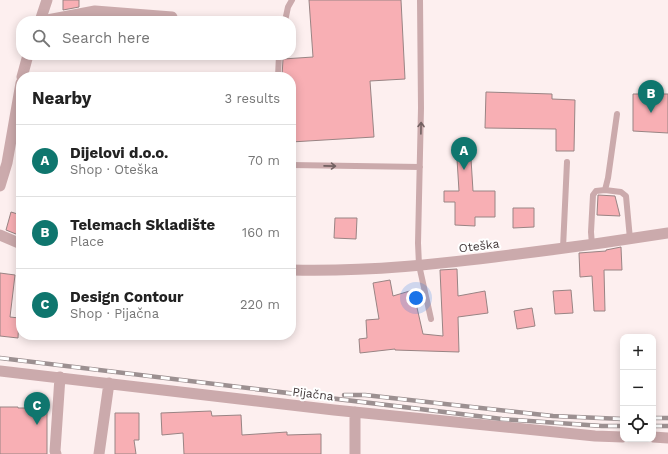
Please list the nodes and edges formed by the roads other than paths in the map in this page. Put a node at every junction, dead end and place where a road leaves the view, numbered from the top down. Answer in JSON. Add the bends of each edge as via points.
{"nodes":[{"id":1,"x":47,"y":0,"type":"edge"},
{"id":2,"x":292,"y":0,"type":"edge"},
{"id":3,"x":420,"y":0,"type":"edge"},
{"id":4,"x":42,"y":16,"type":"edge"},
{"id":5,"x":68,"y":16,"type":"edge"},
{"id":6,"x":159,"y":16,"type":"edge"},
{"id":7,"x":286,"y":16,"type":"edge"},
{"id":8,"x":27,"y":60,"type":"edge"},
{"id":9,"x":279,"y":60,"type":"edge"},
{"id":10,"x":23,"y":72,"type":"edge"},
{"id":11,"x":278,"y":72,"type":"edge"},
{"id":12,"x":16,"y":112,"type":"edge"},
{"id":13,"x":617,"y":114,"type":"dead end"},
{"id":14,"x":567,"y":162,"type":"dead end"},
{"id":15,"x":296,"y":165,"type":"edge"},
{"id":16,"x":420,"y":167,"type":"junction"},
{"id":17,"x":0,"y":186,"type":"edge"},
{"id":18,"x":605,"y":190,"type":"junction"},
{"id":19,"x":668,"y":233,"type":"edge"},
{"id":20,"x":0,"y":235,"type":"edge"},
{"id":21,"x":630,"y":239,"type":"junction"},
{"id":22,"x":16,"y":242,"type":"edge"},
{"id":23,"x":592,"y":245,"type":"junction"},
{"id":24,"x":563,"y":248,"type":"junction"},
{"id":25,"x":419,"y":265,"type":"junction"},
{"id":26,"x":296,"y":270,"type":"edge"},
{"id":27,"x":431,"y":319,"type":"dead end"},
{"id":28,"x":0,"y":371,"type":"edge"},
{"id":29,"x":60,"y":378,"type":"junction"},
{"id":30,"x":109,"y":383,"type":"junction"},
{"id":31,"x":355,"y":412,"type":"junction"},
{"id":32,"x":620,"y":437,"type":"edge"},
{"id":33,"x":656,"y":437,"type":"edge"},
{"id":34,"x":668,"y":438,"type":"edge"},
{"id":35,"x":56,"y":454,"type":"edge"},
{"id":36,"x":98,"y":454,"type":"edge"},
{"id":37,"x":355,"y":454,"type":"edge"}],
"edges":[{"from":1,"to":4,"type":"street"},
{"from":2,"to":7,"type":"lane"},
{"from":16,"to":3,"type":"lane","one_way":true},
{"from":5,"to":6,"type":"street","via":[[95,11]]},
{"from":8,"to":10,"type":"street"},
{"from":9,"to":11,"type":"lane"},
{"from":12,"to":17,"type":"street","via":[[7,163]]},
{"from":13,"to":18,"type":"lane"},
{"from":14,"to":24,"type":"lane"},
{"from":15,"to":16,"type":"lane","one_way":true},
{"from":16,"to":25,"type":"lane"},
{"from":18,"to":21,"type":"lane","via":[[621,192],[626,196]]},
{"from":18,"to":23,"type":"lane","via":[[596,191],[593,195]]},
{"from":19,"to":21,"type":"street","name":"Oteška"},
{"from":20,"to":22,"type":"street"},
{"from":21,"to":23,"type":"street","name":"Oteška"},
{"from":23,"to":24,"type":"street","name":"Oteška"},
{"from":24,"to":25,"type":"street","name":"Oteška"},
{"from":25,"to":26,"type":"street","name":"Oteška","via":[[336,271]]},
{"from":25,"to":27,"type":"lane"},
{"from":28,"to":29,"type":"street","name":"Pijačna"},
{"from":29,"to":30,"type":"street","name":"Pijačna"},
{"from":29,"to":35,"type":"street"},
{"from":30,"to":31,"type":"street","name":"Pijačna"},
{"from":30,"to":36,"type":"street"},
{"from":31,"to":32,"type":"street","name":"Pijačna"},
{"from":31,"to":37,"type":"street"},
{"from":33,"to":34,"type":"street"}]}
